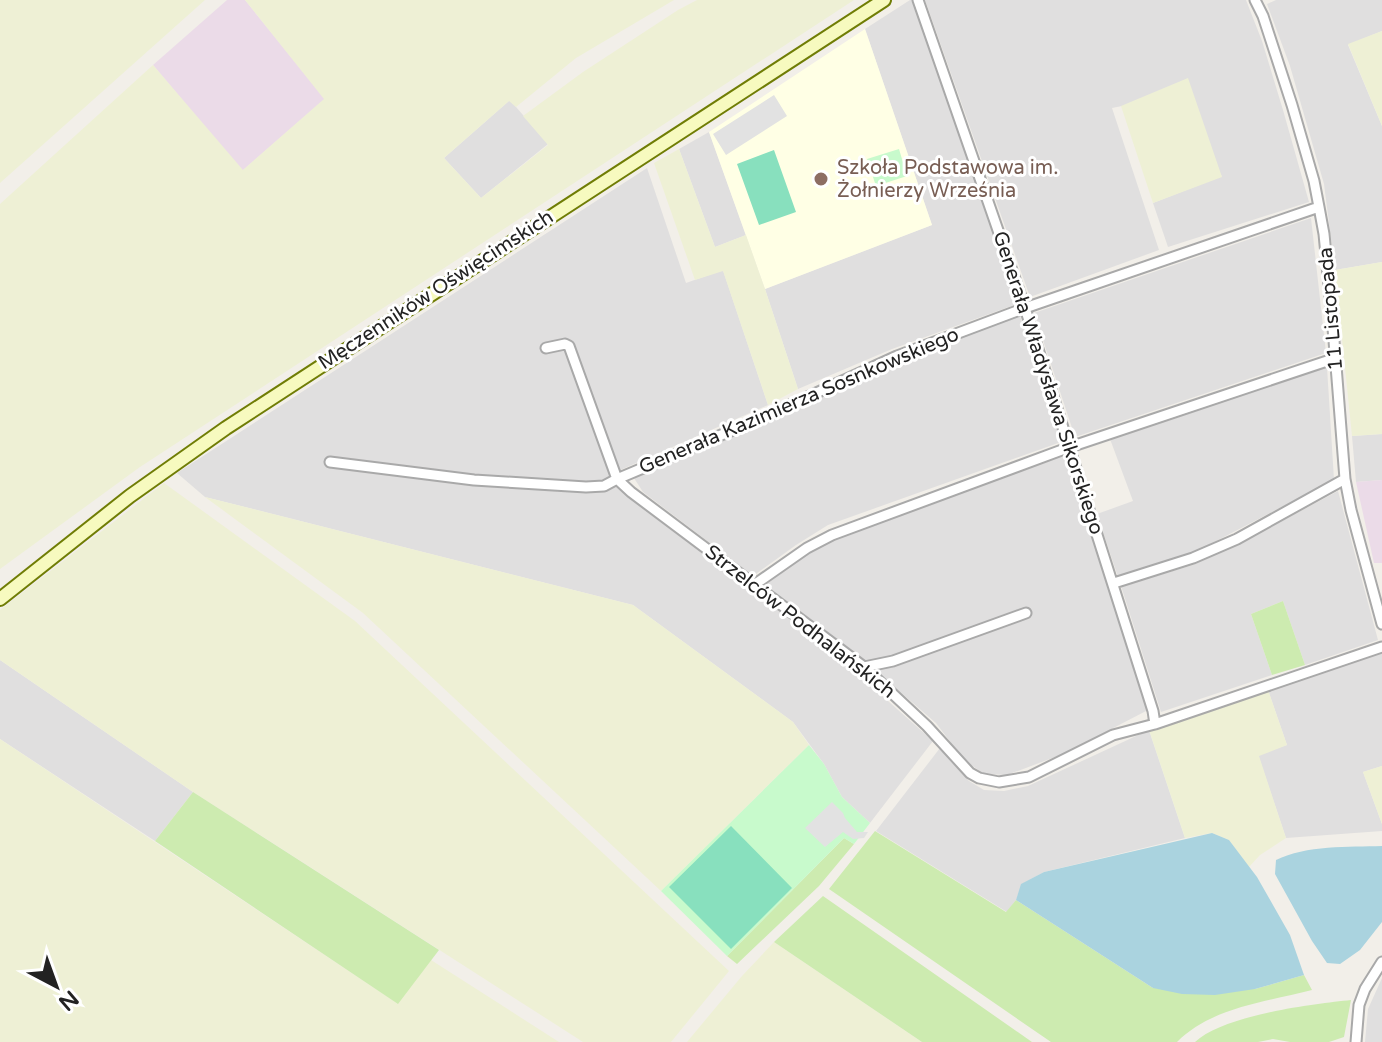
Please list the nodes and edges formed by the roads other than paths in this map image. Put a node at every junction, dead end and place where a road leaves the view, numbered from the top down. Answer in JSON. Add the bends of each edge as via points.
{"nodes":[{"id":1,"x":884,"y":0,"type":"edge"},
{"id":2,"x":918,"y":0,"type":"edge"},
{"id":3,"x":1255,"y":0,"type":"edge"},
{"id":4,"x":1319,"y":207,"type":"junction"},
{"id":5,"x":1025,"y":308,"type":"junction"},
{"id":6,"x":546,"y":348,"type":"dead end"},
{"id":7,"x":1336,"y":358,"type":"junction"},
{"id":8,"x":1070,"y":447,"type":"junction"},
{"id":9,"x":330,"y":462,"type":"dead end"},
{"id":10,"x":617,"y":479,"type":"junction"},
{"id":11,"x":1345,"y":479,"type":"junction"},
{"id":12,"x":1114,"y":583,"type":"junction"},
{"id":13,"x":754,"y":585,"type":"junction"},
{"id":14,"x":0,"y":599,"type":"edge"},
{"id":15,"x":1026,"y":613,"type":"dead end"},
{"id":16,"x":1382,"y":624,"type":"edge"},
{"id":17,"x":1382,"y":647,"type":"edge"},
{"id":18,"x":864,"y":667,"type":"junction"},
{"id":19,"x":1155,"y":724,"type":"junction"},
{"id":20,"x":1382,"y":962,"type":"edge"},
{"id":21,"x":1356,"y":1042,"type":"edge"}],
"edges":[{"from":1,"to":14,"type":"main road","name":"Męczenników Oświęcimskich","via":[[226,428]]},
{"from":2,"to":5,"type":"street","name":"Generała Władysława Sikorskiego"},
{"from":3,"to":4,"type":"street","name":"11 Listopada","via":[[1292,105]]},
{"from":4,"to":5,"type":"street","name":"Generała Kazimierza Sosnkowskiego"},
{"from":4,"to":7,"type":"street","name":"11 Listopada"},
{"from":5,"to":8,"type":"street","name":"Generała Władysława Sikorskiego"},
{"from":5,"to":10,"type":"street","name":"Generała Kazimierza Sosnkowskiego","via":[[897,356]]},
{"from":6,"to":10,"type":"street","name":"Generała Kazimierza Sosnkowskiego","via":[[569,346]]},
{"from":7,"to":8,"type":"street"},
{"from":7,"to":11,"type":"street","name":"11 Listopada"},
{"from":8,"to":12,"type":"street","name":"Generała Władysława Sikorskiego"},
{"from":8,"to":13,"type":"street","via":[[832,535]]},
{"from":9,"to":10,"type":"street","via":[[570,486],[604,486]]},
{"from":10,"to":13,"type":"street","name":"Strzelców Podhalańskich"},
{"from":11,"to":12,"type":"street","via":[[1237,539]]},
{"from":11,"to":16,"type":"street","name":"11 Listopada"},
{"from":12,"to":19,"type":"street","name":"Generała Władysława Sikorskiego"},
{"from":13,"to":18,"type":"street","name":"Strzelców Podhalańskich"},
{"from":15,"to":18,"type":"street"},
{"from":17,"to":19,"type":"street","name":"Strzelców Podhalańskich"},
{"from":18,"to":19,"type":"street","name":"Strzelców Podhalańskich","via":[[970,773],[990,781],[1029,777],[1113,735]]},
{"from":20,"to":21,"type":"street","via":[[1359,1005]]}]}
